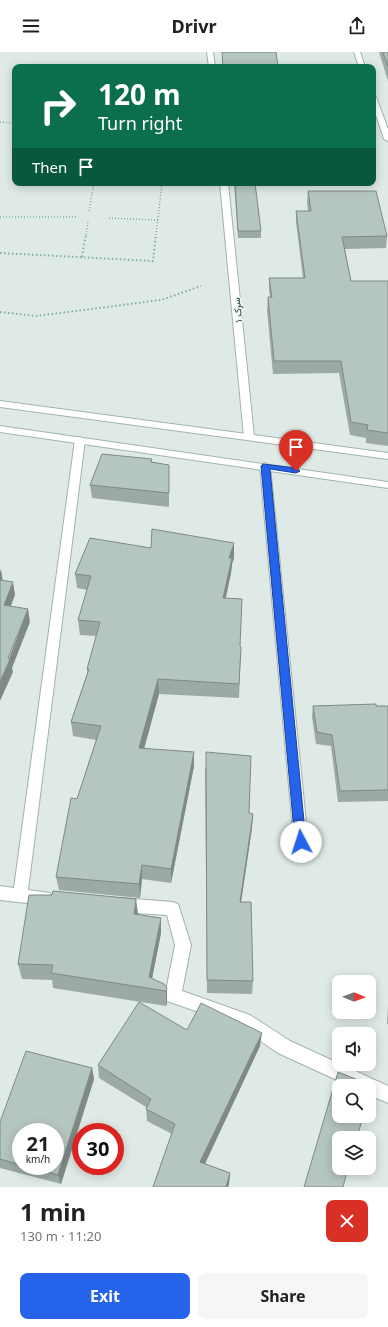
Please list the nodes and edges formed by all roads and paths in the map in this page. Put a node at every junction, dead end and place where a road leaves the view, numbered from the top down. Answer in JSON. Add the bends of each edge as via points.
{"nodes":[{"id":1,"x":210,"y":52,"type":"edge"},
{"id":2,"x":357,"y":52,"type":"edge"},
{"id":3,"x":212,"y":64,"type":"edge"},
{"id":4,"x":361,"y":64,"type":"edge"},
{"id":5,"x":376,"y":105,"type":"edge"},
{"id":6,"x":0,"y":122,"type":"edge"},
{"id":7,"x":12,"y":123,"type":"edge"},
{"id":8,"x":388,"y":139,"type":"edge"},
{"id":9,"x":93,"y":186,"type":"edge"},
{"id":10,"x":162,"y":186,"type":"edge"},
{"id":11,"x":224,"y":186,"type":"edge"},
{"id":12,"x":89,"y":211,"type":"dead end"},
{"id":13,"x":0,"y":217,"type":"edge"},
{"id":14,"x":77,"y":218,"type":"dead end"},
{"id":15,"x":109,"y":218,"type":"dead end"},
{"id":16,"x":158,"y":220,"type":"junction"},
{"id":17,"x":88,"y":222,"type":"dead end"},
{"id":18,"x":0,"y":253,"type":"edge"},
{"id":19,"x":82,"y":257,"type":"junction"},
{"id":20,"x":201,"y":286,"type":"dead end"},
{"id":21,"x":0,"y":312,"type":"edge"},
{"id":22,"x":0,"y":404,"type":"edge"},
{"id":23,"x":0,"y":429,"type":"edge"},
{"id":24,"x":250,"y":437,"type":"junction"},
{"id":25,"x":80,"y":440,"type":"junction"},
{"id":26,"x":388,"y":456,"type":"edge"},
{"id":27,"x":265,"y":466,"type":"junction"},
{"id":28,"x":388,"y":485,"type":"edge"},
{"id":29,"x":301,"y":842,"type":"dead end"},
{"id":30,"x":0,"y":893,"type":"edge"},
{"id":31,"x":20,"y":895,"type":"junction"},
{"id":32,"x":58,"y":899,"type":"edge"},
{"id":33,"x":104,"y":903,"type":"edge"},
{"id":34,"x":354,"y":1079,"type":"edge"},
{"id":35,"x":376,"y":1089,"type":"edge"},
{"id":36,"x":388,"y":1095,"type":"edge"}],
"edges":[{"from":1,"to":3,"type":"street"},
{"from":2,"to":4,"type":"street"},
{"from":5,"to":8,"type":"street"},
{"from":6,"to":7,"type":"path"},
{"from":9,"to":12,"type":"path"},
{"from":10,"to":16,"type":"path"},
{"from":11,"to":24,"type":"street","name":"سرک ۱"},
{"from":13,"to":14,"type":"path"},
{"from":15,"to":16,"type":"path"},
{"from":16,"to":19,"type":"path","via":[[153,261]]},
{"from":17,"to":19,"type":"path"},
{"from":18,"to":19,"type":"path"},
{"from":20,"to":21,"type":"path","via":[[161,300],[36,316]]},
{"from":22,"to":24,"type":"street"},
{"from":23,"to":25,"type":"street"},
{"from":24,"to":26,"type":"street"},
{"from":25,"to":27,"type":"street"},
{"from":25,"to":31,"type":"street"},
{"from":27,"to":28,"type":"street"},
{"from":27,"to":29,"type":"street"},
{"from":30,"to":31,"type":"street"},
{"from":31,"to":32,"type":"street"},
{"from":33,"to":34,"type":"street","via":[[173,909],[183,945],[173,996],[244,1020],[284,1047]]},
{"from":35,"to":36,"type":"street"}]}
